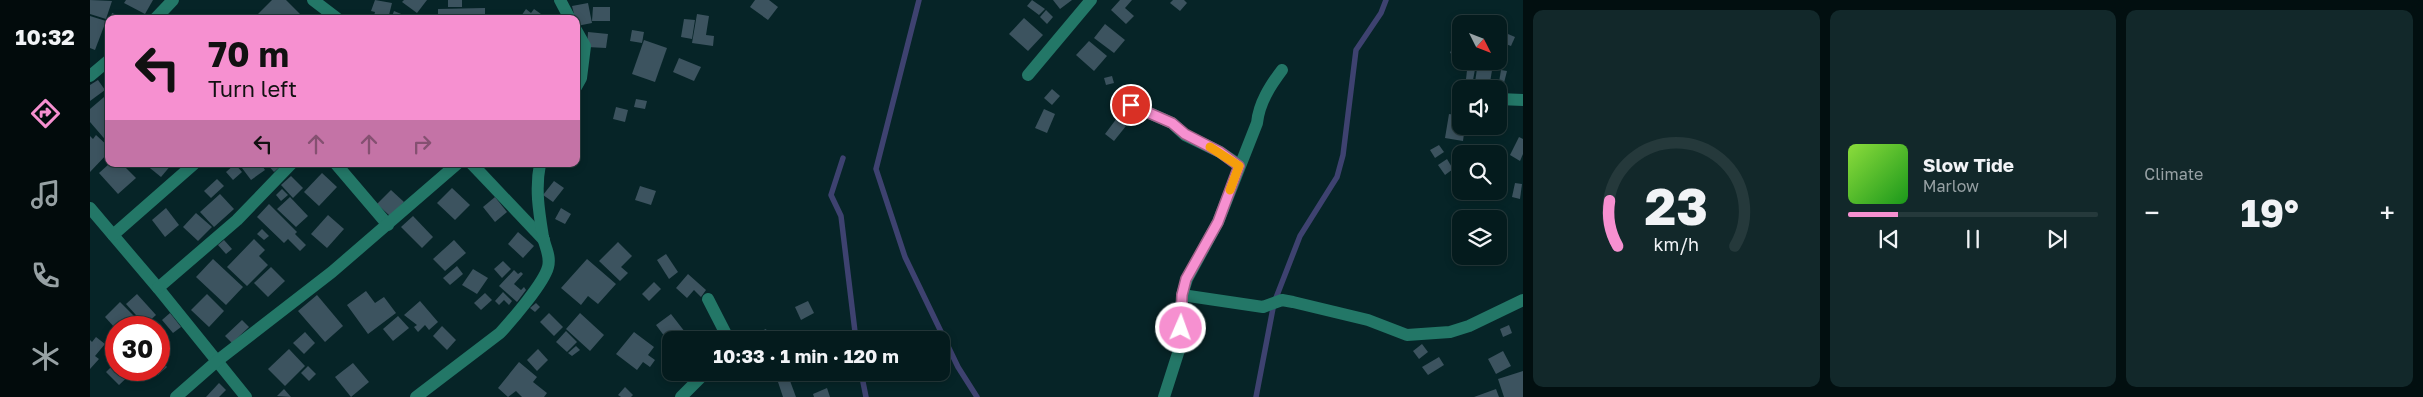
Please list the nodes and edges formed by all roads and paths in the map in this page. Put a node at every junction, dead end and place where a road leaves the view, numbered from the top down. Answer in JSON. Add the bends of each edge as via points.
{"nodes":[{"id":1,"x":173,"y":0,"type":"edge"},
{"id":2,"x":313,"y":0,"type":"edge"},
{"id":3,"x":560,"y":0,"type":"edge"},
{"id":4,"x":1091,"y":0,"type":"edge"},
{"id":5,"x":159,"y":15,"type":"edge"},
{"id":6,"x":333,"y":15,"type":"edge"},
{"id":7,"x":568,"y":15,"type":"edge"},
{"id":8,"x":580,"y":37,"type":"edge"},
{"id":9,"x":105,"y":63,"type":"edge"},
{"id":10,"x":1282,"y":70,"type":"dead end"},
{"id":11,"x":1028,"y":75,"type":"dead end"},
{"id":12,"x":90,"y":76,"type":"edge"},
{"id":13,"x":580,"y":80,"type":"edge"},
{"id":14,"x":1507,"y":99,"type":"edge"},
{"id":15,"x":1523,"y":100,"type":"edge"},
{"id":16,"x":1131,"y":105,"type":"dead end"},
{"id":17,"x":1239,"y":166,"type":"junction"},
{"id":18,"x":191,"y":167,"type":"edge"},
{"id":19,"x":288,"y":167,"type":"edge"},
{"id":20,"x":339,"y":167,"type":"edge"},
{"id":21,"x":454,"y":167,"type":"edge"},
{"id":22,"x":475,"y":167,"type":"edge"},
{"id":23,"x":539,"y":167,"type":"edge"},
{"id":24,"x":90,"y":208,"type":"edge"},
{"id":25,"x":388,"y":225,"type":"junction"},
{"id":26,"x":113,"y":235,"type":"junction"},
{"id":27,"x":544,"y":240,"type":"junction"},
{"id":28,"x":158,"y":288,"type":"junction"},
{"id":29,"x":1182,"y":295,"type":"junction"},
{"id":30,"x":708,"y":299,"type":"dead end"},
{"id":31,"x":1523,"y":300,"type":"edge"},
{"id":32,"x":724,"y":331,"type":"edge"},
{"id":33,"x":217,"y":361,"type":"junction"},
{"id":34,"x":697,"y":381,"type":"edge"},
{"id":35,"x":176,"y":397,"type":"edge"},
{"id":36,"x":246,"y":397,"type":"edge"},
{"id":37,"x":416,"y":397,"type":"edge"},
{"id":38,"x":681,"y":397,"type":"edge"},
{"id":39,"x":1164,"y":397,"type":"edge"}],
"edges":[{"from":1,"to":5,"type":"street"},
{"from":2,"to":6,"type":"street"},
{"from":3,"to":7,"type":"street"},
{"from":4,"to":11,"type":"street"},
{"from":8,"to":13,"type":"street","via":[[585,46]]},
{"from":9,"to":12,"type":"street"},
{"from":10,"to":17,"type":"street","via":[[1264,98]]},
{"from":14,"to":15,"type":"street"},
{"from":16,"to":17,"type":"street","via":[[1172,123]]},
{"from":17,"to":29,"type":"street","via":[[1218,222],[1186,279]]},
{"from":18,"to":26,"type":"street"},
{"from":19,"to":28,"type":"street","via":[[237,220]]},
{"from":20,"to":25,"type":"street"},
{"from":21,"to":25,"type":"street"},
{"from":22,"to":27,"type":"street"},
{"from":23,"to":27,"type":"street","via":[[538,198]]},
{"from":24,"to":26,"type":"street"},
{"from":25,"to":33,"type":"street"},
{"from":26,"to":28,"type":"street"},
{"from":27,"to":37,"type":"street","via":[[549,257],[548,268],[512,321]]},
{"from":28,"to":33,"type":"street"},
{"from":29,"to":31,"type":"street","via":[[1263,306],[1282,300],[1368,320],[1407,335],[1450,332]]},
{"from":29,"to":39,"type":"street","via":[[1180,347]]},
{"from":30,"to":32,"type":"street"},
{"from":33,"to":35,"type":"street"},
{"from":33,"to":36,"type":"street"},
{"from":34,"to":38,"type":"street"}]}
